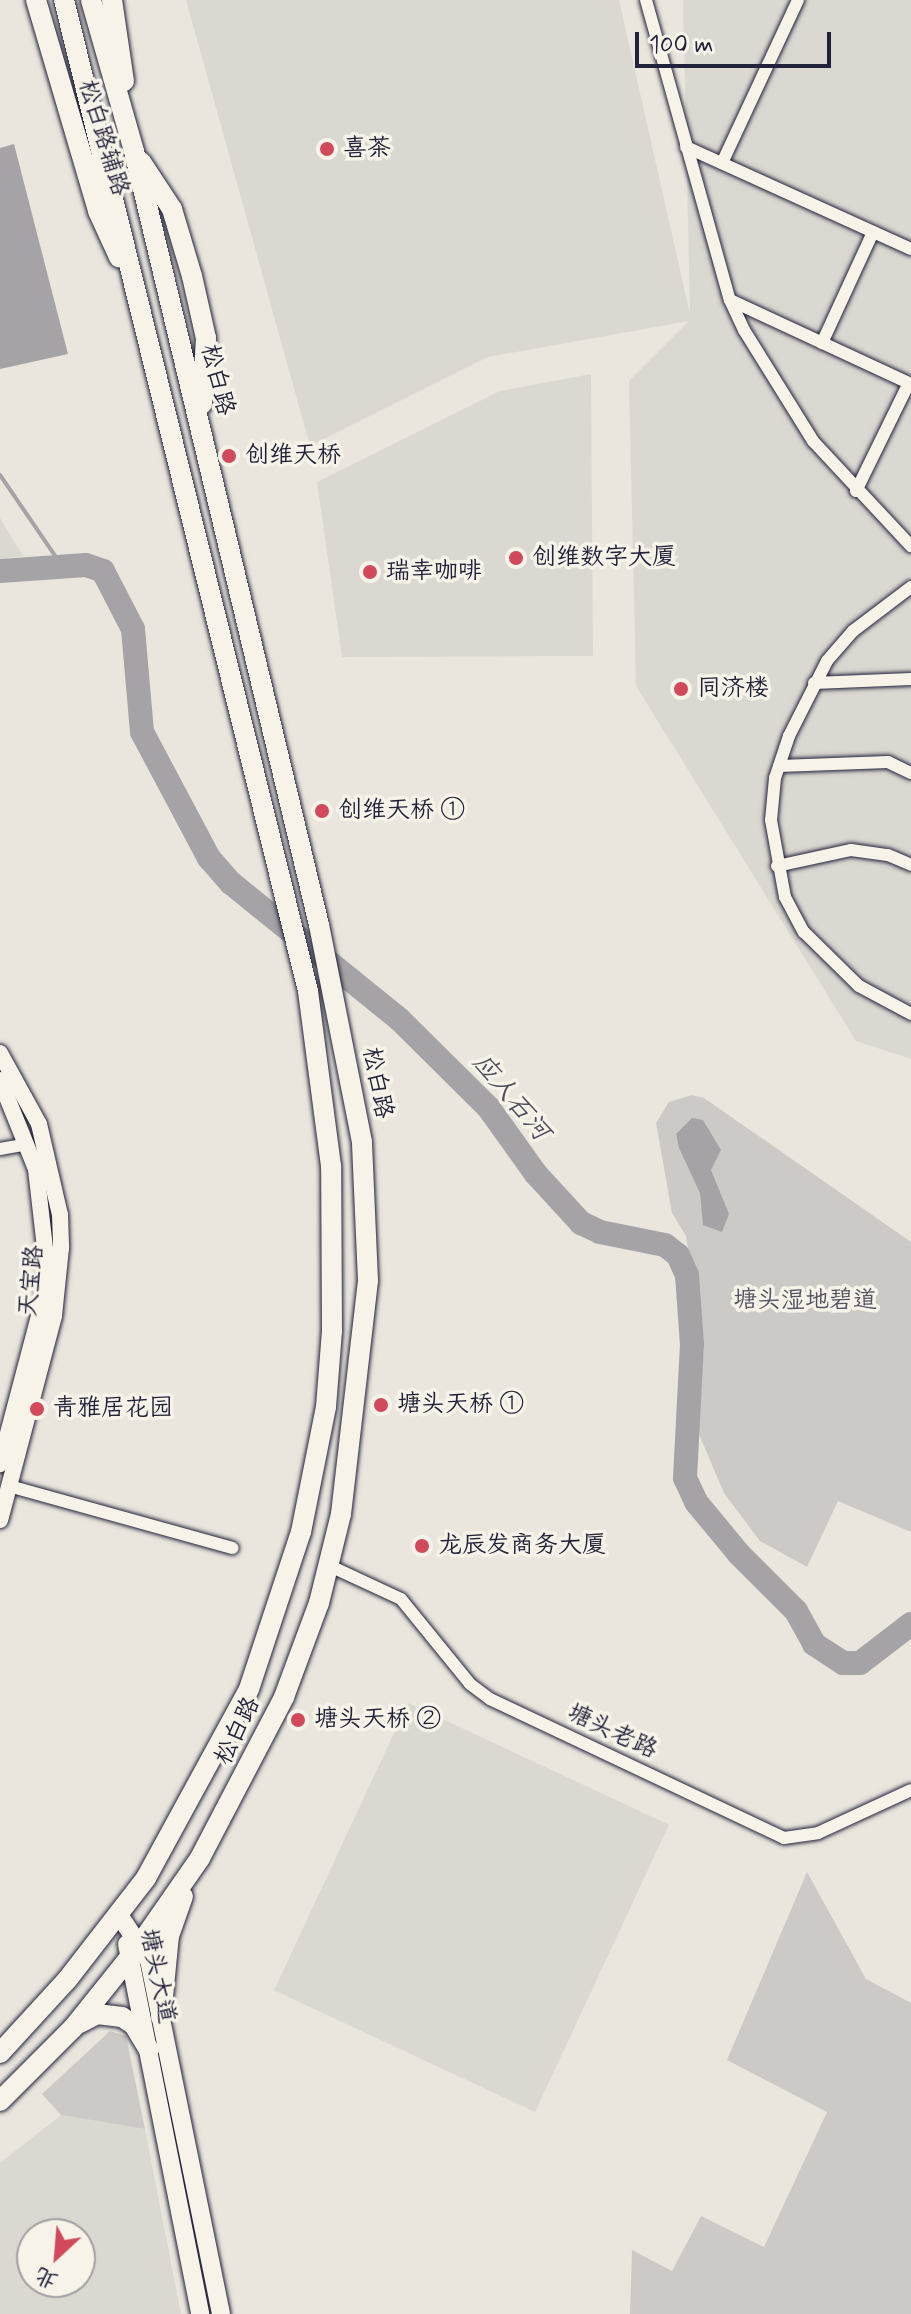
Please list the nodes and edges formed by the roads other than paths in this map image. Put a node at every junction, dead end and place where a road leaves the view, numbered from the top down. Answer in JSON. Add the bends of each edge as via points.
{"nodes":[{"id":1,"x":34,"y":0,"type":"edge"},
{"id":2,"x":64,"y":0,"type":"edge"},
{"id":3,"x":91,"y":0,"type":"edge"},
{"id":4,"x":112,"y":0,"type":"edge"},
{"id":5,"x":123,"y":0,"type":"edge"},
{"id":6,"x":646,"y":0,"type":"edge"},
{"id":7,"x":656,"y":0,"type":"edge"},
{"id":8,"x":798,"y":0,"type":"edge"},
{"id":9,"x":656,"y":39,"type":"junction"},
{"id":10,"x":122,"y":58,"type":"junction"},
{"id":11,"x":133,"y":146,"type":"junction"},
{"id":12,"x":686,"y":147,"type":"junction"},
{"id":13,"x":722,"y":163,"type":"junction"},
{"id":14,"x":873,"y":232,"type":"junction"},
{"id":15,"x":911,"y":249,"type":"edge"},
{"id":16,"x":133,"y":285,"type":"junction"},
{"id":17,"x":730,"y":300,"type":"junction"},
{"id":18,"x":822,"y":343,"type":"junction"},
{"id":19,"x":910,"y":383,"type":"edge"},
{"id":20,"x":856,"y":491,"type":"junction"},
{"id":21,"x":911,"y":546,"type":"edge"},
{"id":22,"x":911,"y":587,"type":"edge"},
{"id":23,"x":911,"y":679,"type":"edge"},
{"id":24,"x":814,"y":683,"type":"junction"},
{"id":25,"x":779,"y":766,"type":"junction"},
{"id":26,"x":911,"y":773,"type":"edge"},
{"id":27,"x":911,"y":865,"type":"edge"},
{"id":28,"x":777,"y":866,"type":"junction"},
{"id":29,"x":911,"y":1014,"type":"edge"},
{"id":30,"x":0,"y":1053,"type":"edge"},
{"id":31,"x":0,"y":1080,"type":"edge"},
{"id":32,"x":28,"y":1144,"type":"junction"},
{"id":33,"x":0,"y":1149,"type":"edge"},
{"id":34,"x":0,"y":1464,"type":"edge"},
{"id":35,"x":9,"y":1486,"type":"junction"},
{"id":36,"x":0,"y":1520,"type":"edge"},
{"id":37,"x":233,"y":1548,"type":"dead end"},
{"id":38,"x":330,"y":1566,"type":"junction"},
{"id":39,"x":911,"y":1790,"type":"edge"},
{"id":40,"x":200,"y":1858,"type":"junction"},
{"id":41,"x":119,"y":1915,"type":"junction"},
{"id":42,"x":136,"y":1950,"type":"junction"},
{"id":43,"x":161,"y":2017,"type":"junction"},
{"id":44,"x":31,"y":2020,"type":"junction"},
{"id":45,"x":73,"y":2028,"type":"junction"},
{"id":46,"x":58,"y":2044,"type":"junction"},
{"id":47,"x":149,"y":2050,"type":"junction"},
{"id":48,"x":0,"y":2053,"type":"edge"},
{"id":49,"x":0,"y":2101,"type":"edge"},
{"id":50,"x":200,"y":2314,"type":"edge"},
{"id":51,"x":221,"y":2314,"type":"edge"}],
"edges":[{"from":1,"to":16,"type":"main road","name":"松白路辅路","via":[[98,211]]},
{"from":2,"to":16,"type":"main road","name":"松白路"},
{"from":3,"to":11,"type":"main road","name":"松白路"},
{"from":4,"to":10,"type":"main road","name":"松白路辅路"},
{"from":5,"to":10,"type":"main road"},
{"from":6,"to":9,"type":"street"},
{"from":7,"to":9,"type":"street"},
{"from":8,"to":13,"type":"street"},
{"from":9,"to":12,"type":"street"},
{"from":10,"to":11,"type":"main road","name":"松白路辅路"},
{"from":11,"to":38,"type":"main road","name":"松白路","via":[[319,925],[362,1142],[368,1281],[357,1403]]},
{"from":12,"to":13,"type":"street"},
{"from":12,"to":17,"type":"street"},
{"from":13,"to":14,"type":"street"},
{"from":14,"to":15,"type":"street"},
{"from":14,"to":18,"type":"street"},
{"from":16,"to":41,"type":"main road","name":"松白路","via":[[308,991],[331,1166],[332,1331],[314,1474],[277,1616],[249,1689],[181,1821]]},
{"from":17,"to":18,"type":"street"},
{"from":17,"to":20,"type":"street","via":[[794,415]]},
{"from":18,"to":19,"type":"street"},
{"from":19,"to":20,"type":"street"},
{"from":20,"to":21,"type":"street"},
{"from":22,"to":24,"type":"street","via":[[853,631]]},
{"from":23,"to":24,"type":"street"},
{"from":24,"to":25,"type":"street"},
{"from":25,"to":26,"type":"street","via":[[888,762]]},
{"from":25,"to":28,"type":"street","via":[[771,820]]},
{"from":27,"to":28,"type":"street","via":[[888,855],[851,850]]},
{"from":28,"to":29,"type":"street","via":[[792,914],[819,950],[859,986]]},
{"from":30,"to":35,"type":"street","name":"天宝路","via":[[39,1124],[60,1215],[61,1248],[54,1316]]},
{"from":31,"to":32,"type":"street","name":"天宝路"},
{"from":32,"to":33,"type":"street"},
{"from":32,"to":34,"type":"street","name":"天宝路","via":[[43,1200],[46,1281]]},
{"from":35,"to":36,"type":"street","name":"天宝路"},
{"from":35,"to":37,"type":"street"},
{"from":38,"to":39,"type":"street","name":"塘头老路","via":[[401,1599],[470,1684],[490,1699],[784,1838],[818,1833]]},
{"from":38,"to":40,"type":"main road","name":"松白路","via":[[272,1723]]},
{"from":40,"to":42,"type":"main road","name":"松白路"},
{"from":40,"to":43,"type":"main road","via":[[169,1936]]},
{"from":41,"to":42,"type":"main road","name":"塘头大道"},
{"from":41,"to":44,"type":"main road","name":"松白路"},
{"from":42,"to":43,"type":"main road","name":"塘头大道"},
{"from":42,"to":45,"type":"main road","name":"松白路"},
{"from":42,"to":47,"type":"main road","name":"塘头大道"},
{"from":43,"to":51,"type":"main road","name":"塘头大道"},
{"from":44,"to":46,"type":"main road","via":[[42,2015],[57,2021],[62,2033]]},
{"from":44,"to":48,"type":"main road","name":"松白路"},
{"from":45,"to":46,"type":"main road","name":"松白路"},
{"from":45,"to":47,"type":"main road","via":[[97,2014],[122,2017],[134,2025]]},
{"from":46,"to":49,"type":"main road","name":"松白路"},
{"from":47,"to":50,"type":"main road","name":"塘头大道"}]}
